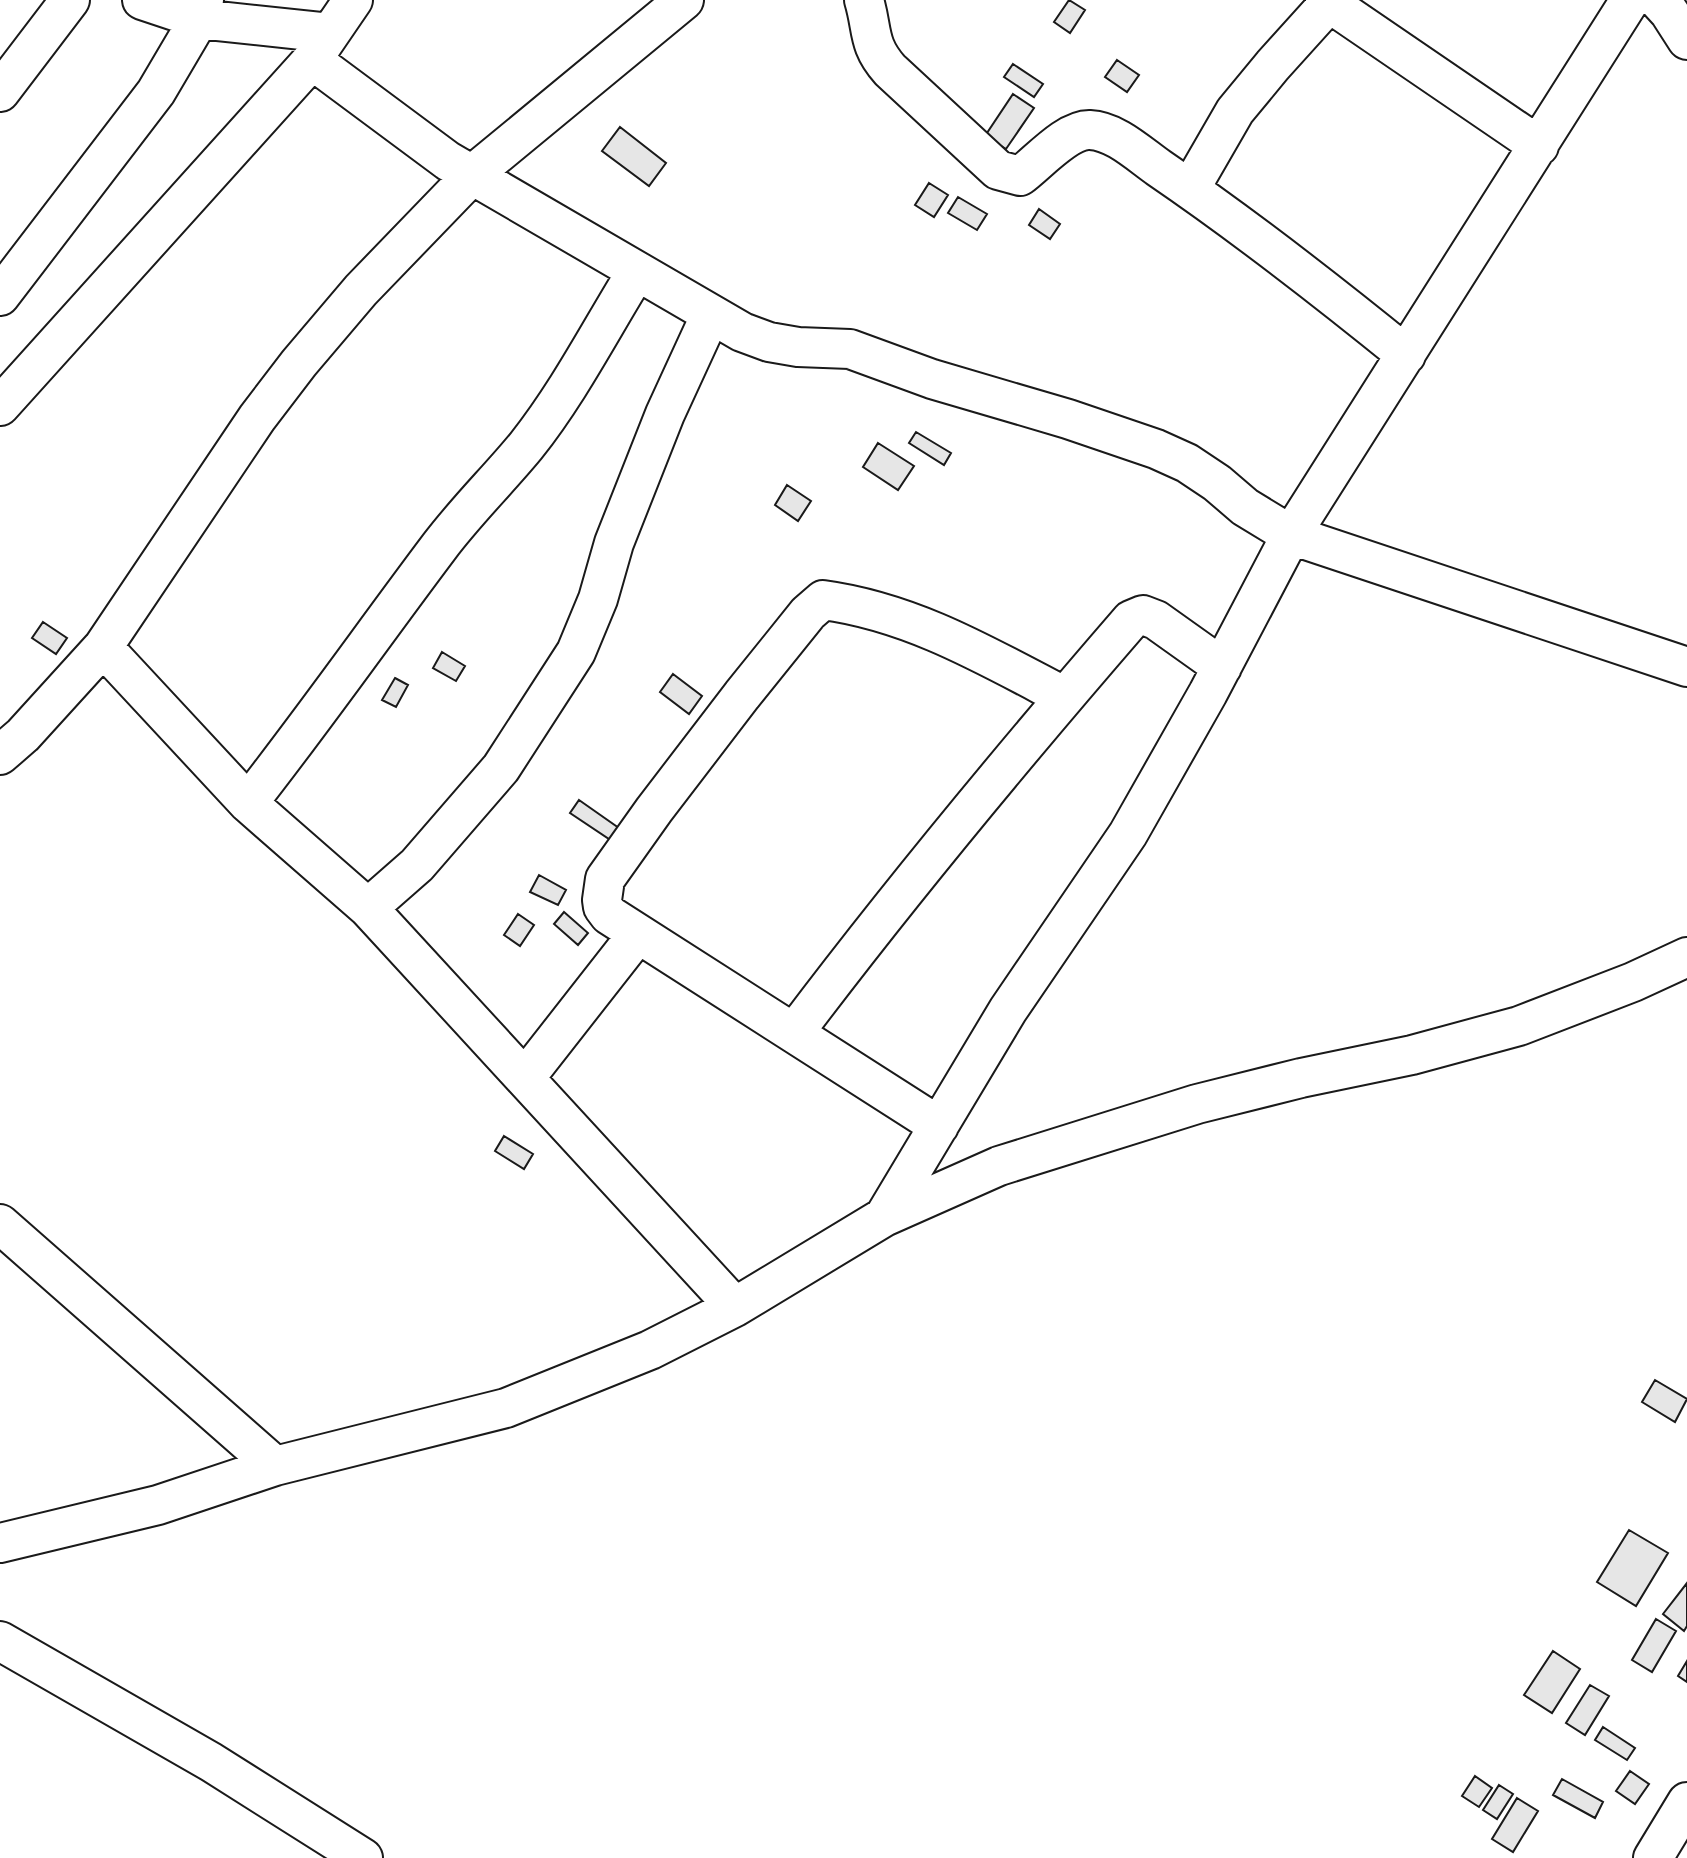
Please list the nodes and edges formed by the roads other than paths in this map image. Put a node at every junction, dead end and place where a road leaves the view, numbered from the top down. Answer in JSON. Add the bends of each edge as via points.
{"nodes":[{"id":1,"x":70,"y":0,"type":"edge"},
{"id":2,"x":142,"y":0,"type":"edge"},
{"id":3,"x":354,"y":0,"type":"edge"},
{"id":4,"x":684,"y":0,"type":"edge"},
{"id":5,"x":864,"y":0,"type":"edge"},
{"id":6,"x":1630,"y":0,"type":"edge"},
{"id":7,"x":1658,"y":0,"type":"edge"},
{"id":8,"x":1327,"y":2,"type":"edge"},
{"id":9,"x":202,"y":10,"type":"edge"},
{"id":10,"x":1687,"y":40,"type":"edge"},
{"id":11,"x":321,"y":46,"type":"junction"},
{"id":12,"x":0,"y":92,"type":"edge"},
{"id":13,"x":1539,"y":146,"type":"junction"},
{"id":14,"x":472,"y":174,"type":"junction"},
{"id":15,"x":1190,"y":189,"type":"junction"},
{"id":16,"x":637,"y":271,"type":"junction"},
{"id":17,"x":0,"y":296,"type":"edge"},
{"id":18,"x":711,"y":314,"type":"junction"},
{"id":19,"x":1406,"y":355,"type":"junction"},
{"id":20,"x":0,"y":406,"type":"edge"},
{"id":21,"x":1291,"y":535,"type":"junction"},
{"id":22,"x":103,"y":647,"type":"junction"},
{"id":23,"x":1222,"y":667,"type":"junction"},
{"id":24,"x":1687,"y":667,"type":"edge"},
{"id":25,"x":1065,"y":697,"type":"junction"},
{"id":26,"x":0,"y":755,"type":"edge"},
{"id":27,"x":248,"y":803,"type":"junction"},
{"id":28,"x":368,"y":908,"type":"junction"},
{"id":29,"x":637,"y":934,"type":"junction"},
{"id":30,"x":1687,"y":957,"type":"edge"},
{"id":31,"x":794,"y":1033,"type":"junction"},
{"id":32,"x":526,"y":1078,"type":"junction"},
{"id":33,"x":939,"y":1126,"type":"junction"},
{"id":34,"x":884,"y":1217,"type":"junction"},
{"id":35,"x":0,"y":1224,"type":"edge"},
{"id":36,"x":735,"y":1307,"type":"junction"},
{"id":37,"x":275,"y":1466,"type":"junction"},
{"id":38,"x":0,"y":1543,"type":"edge"},
{"id":39,"x":0,"y":1641,"type":"edge"},
{"id":40,"x":1687,"y":1802,"type":"edge"},
{"id":41,"x":363,"y":1858,"type":"edge"},
{"id":42,"x":1653,"y":1858,"type":"edge"}],
"edges":[{"from":1,"to":12,"type":"street"},
{"from":2,"to":9,"type":"street"},
{"from":3,"to":11,"type":"street"},
{"from":4,"to":14,"type":"street"},
{"from":5,"to":15,"type":"street","via":[[877,55],[998,170],[1020,176],[1073,133],[1088,130],[1107,132]]},
{"from":6,"to":13,"type":"street"},
{"from":7,"to":10,"type":"street"},
{"from":8,"to":13,"type":"street"},
{"from":8,"to":15,"type":"street","via":[[1235,111]]},
{"from":9,"to":11,"type":"street"},
{"from":9,"to":17,"type":"street","via":[[156,92]]},
{"from":11,"to":14,"type":"street","via":[[407,133]]},
{"from":11,"to":20,"type":"street"},
{"from":13,"to":19,"type":"street"},
{"from":14,"to":16,"type":"street"},
{"from":14,"to":22,"type":"street","via":[[361,290],[299,363]]},
{"from":15,"to":19,"type":"street"},
{"from":16,"to":18,"type":"street"},
{"from":16,"to":27,"type":"street","via":[[548,415],[438,548]]},
{"from":18,"to":21,"type":"street","via":[[769,342],[850,349],[1156,450],[1187,463]]},
{"from":18,"to":28,"type":"street","via":[[665,414],[576,652],[502,768],[417,865]]},
{"from":19,"to":21,"type":"street"},
{"from":21,"to":23,"type":"street"},
{"from":21,"to":24,"type":"street"},
{"from":22,"to":26,"type":"street"},
{"from":22,"to":27,"type":"street"},
{"from":23,"to":25,"type":"street","via":[[1143,615],[1131,620]]},
{"from":23,"to":33,"type":"street","via":[[1128,834],[1008,1010]]},
{"from":25,"to":29,"type":"street","via":[[937,631],[899,617],[822,600],[742,695],[605,879],[603,907]]},
{"from":25,"to":31,"type":"street"},
{"from":27,"to":28,"type":"street"},
{"from":28,"to":32,"type":"street"},
{"from":29,"to":31,"type":"street"},
{"from":29,"to":32,"type":"street"},
{"from":30,"to":34,"type":"street","via":[[1519,1026],[1196,1104],[999,1166]]},
{"from":31,"to":33,"type":"street"},
{"from":32,"to":36,"type":"street"},
{"from":33,"to":34,"type":"street"},
{"from":34,"to":36,"type":"street"},
{"from":35,"to":37,"type":"street"},
{"from":36,"to":37,"type":"street","via":[[650,1350],[506,1408]]},
{"from":37,"to":38,"type":"street","via":[[158,1505]]},
{"from":39,"to":41,"type":"street","via":[[211,1762]]},
{"from":40,"to":42,"type":"street"}]}
